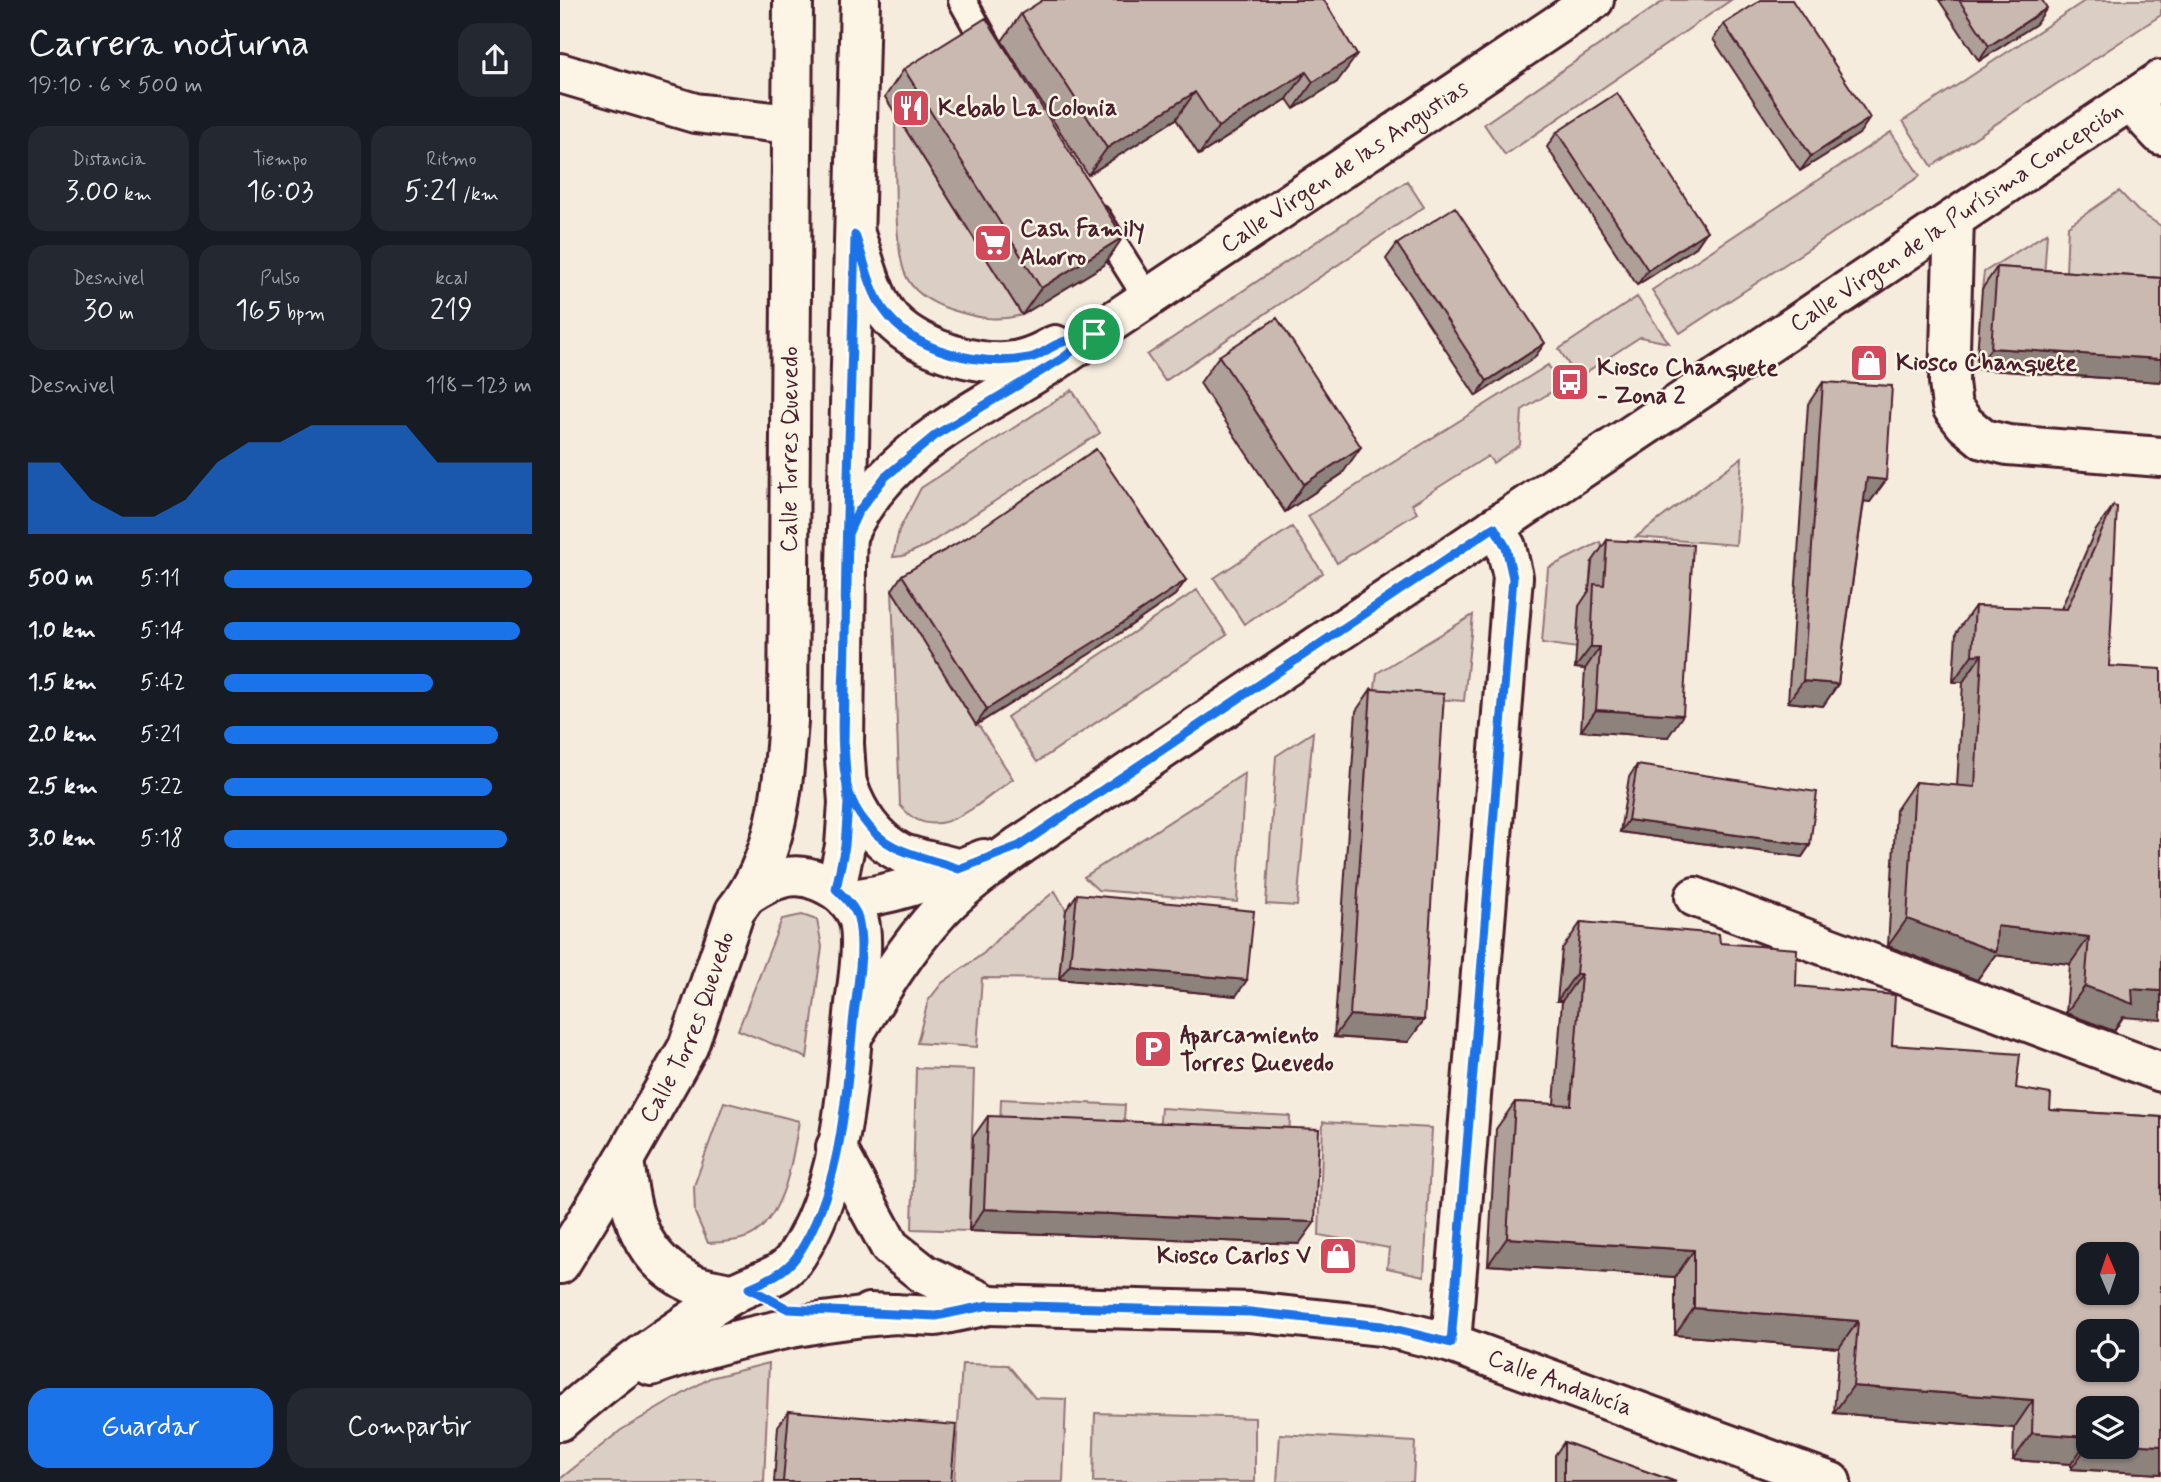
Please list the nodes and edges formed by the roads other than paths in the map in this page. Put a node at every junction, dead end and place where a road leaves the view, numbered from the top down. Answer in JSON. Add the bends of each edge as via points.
{"nodes":[{"id":1,"x":793,"y":0,"type":"edge"},
{"id":2,"x":860,"y":0,"type":"edge"},
{"id":3,"x":962,"y":0,"type":"edge"},
{"id":4,"x":1594,"y":0,"type":"edge"},
{"id":5,"x":560,"y":73,"type":"edge"},
{"id":6,"x":1009,"y":80,"type":"edge"},
{"id":7,"x":2161,"y":80,"type":"edge"},
{"id":8,"x":2129,"y":101,"type":"junction"},
{"id":9,"x":790,"y":124,"type":"junction"},
{"id":10,"x":2161,"y":135,"type":"edge"},
{"id":11,"x":1082,"y":195,"type":"edge"},
{"id":12,"x":1954,"y":219,"type":"junction"},
{"id":13,"x":855,"y":235,"type":"junction"},
{"id":14,"x":1148,"y":299,"type":"junction"},
{"id":15,"x":1094,"y":334,"type":"junction"},
{"id":16,"x":2161,"y":457,"type":"edge"},
{"id":17,"x":1494,"y":527,"type":"junction"},
{"id":18,"x":848,"y":534,"type":"junction"},
{"id":19,"x":846,"y":781,"type":"junction"},
{"id":20,"x":1019,"y":846,"type":"junction"},
{"id":21,"x":959,"y":869,"type":"junction"},
{"id":22,"x":749,"y":894,"type":"junction"},
{"id":23,"x":841,"y":894,"type":"junction"},
{"id":24,"x":1695,"y":897,"type":"dead end"},
{"id":25,"x":852,"y":1037,"type":"junction"},
{"id":26,"x":2161,"y":1072,"type":"edge"},
{"id":27,"x":836,"y":1147,"type":"junction"},
{"id":28,"x":624,"y":1160,"type":"junction"},
{"id":29,"x":560,"y":1264,"type":"edge"},
{"id":30,"x":741,"y":1291,"type":"junction"},
{"id":31,"x":989,"y":1305,"type":"junction"},
{"id":32,"x":895,"y":1314,"type":"junction"},
{"id":33,"x":1451,"y":1343,"type":"junction"},
{"id":34,"x":572,"y":1411,"type":"edge"},
{"id":35,"x":1831,"y":1482,"type":"edge"}],
"edges":[{"from":1,"to":9,"type":"street","name":"Calle Torres Quevedo"},
{"from":2,"to":13,"type":"street"},
{"from":3,"to":6,"type":"lane"},
{"from":4,"to":14,"type":"street","name":"Calle Virgen de las Angustias"},
{"from":5,"to":9,"type":"street","via":[[695,113]]},
{"from":7,"to":8,"type":"street","name":"Calle Virgen de la Purísima Concepción"},
{"from":8,"to":10,"type":"street"},
{"from":8,"to":12,"type":"street","name":"Calle Virgen de la Purísima Concepción"},
{"from":9,"to":22,"type":"street","name":"Calle Torres Quevedo","via":[[788,721],[778,813]]},
{"from":11,"to":14,"type":"lane"},
{"from":12,"to":16,"type":"street","via":[[1948,382],[1952,407],[1965,424],[1983,439],[2008,445]]},
{"from":12,"to":17,"type":"street","name":"Calle Virgen de la Purísima Concepción"},
{"from":13,"to":15,"type":"street","name":"Calle Virgen de las Angustias","via":[[883,308],[899,328],[945,351],[1003,362],[1034,357],[1058,344]]},
{"from":13,"to":18,"type":"street"},
{"from":14,"to":15,"type":"street","name":"Calle Virgen de las Angustias"},
{"from":15,"to":18,"type":"street","name":"Calle Virgen de las Angustias","via":[[1063,358],[937,434],[899,464],[869,495]]},
{"from":17,"to":20,"type":"street","name":"Calle Virgen de la Purísima Concepción"},
{"from":17,"to":33,"type":"street","via":[[1506,547],[1513,578]]},
{"from":18,"to":19,"type":"street"},
{"from":19,"to":21,"type":"street","via":[[863,820],[891,847]]},
{"from":19,"to":23,"type":"street"},
{"from":20,"to":21,"type":"street"},
{"from":20,"to":25,"type":"street","via":[[941,910],[885,983]]},
{"from":21,"to":23,"type":"street","via":[[878,897]]},
{"from":22,"to":23,"type":"street","via":[[788,876],[810,877]]},
{"from":22,"to":28,"type":"street","name":"Calle Torres Quevedo","via":[[736,911],[688,1047]]},
{"from":23,"to":25,"type":"street","via":[[858,917],[860,959]]},
{"from":24,"to":26,"type":"street"},
{"from":25,"to":27,"type":"street"},
{"from":27,"to":30,"type":"street","via":[[817,1219],[796,1258],[776,1276]]},
{"from":27,"to":31,"type":"street","via":[[890,1247],[924,1274]]},
{"from":28,"to":29,"type":"street","name":"Calle Torres Quevedo"},
{"from":28,"to":30,"type":"street","via":[[637,1230],[659,1261],[692,1283]]},
{"from":30,"to":32,"type":"street","via":[[788,1309]]},
{"from":30,"to":34,"type":"street"},
{"from":31,"to":32,"type":"street","via":[[936,1316]]},
{"from":31,"to":33,"type":"street","name":"Calle Andalucía","via":[[1308,1316],[1382,1326]]},
{"from":32,"to":34,"type":"street","via":[[830,1319],[705,1347],[648,1367]]},
{"from":33,"to":35,"type":"street","name":"Calle Andalucía"}]}
